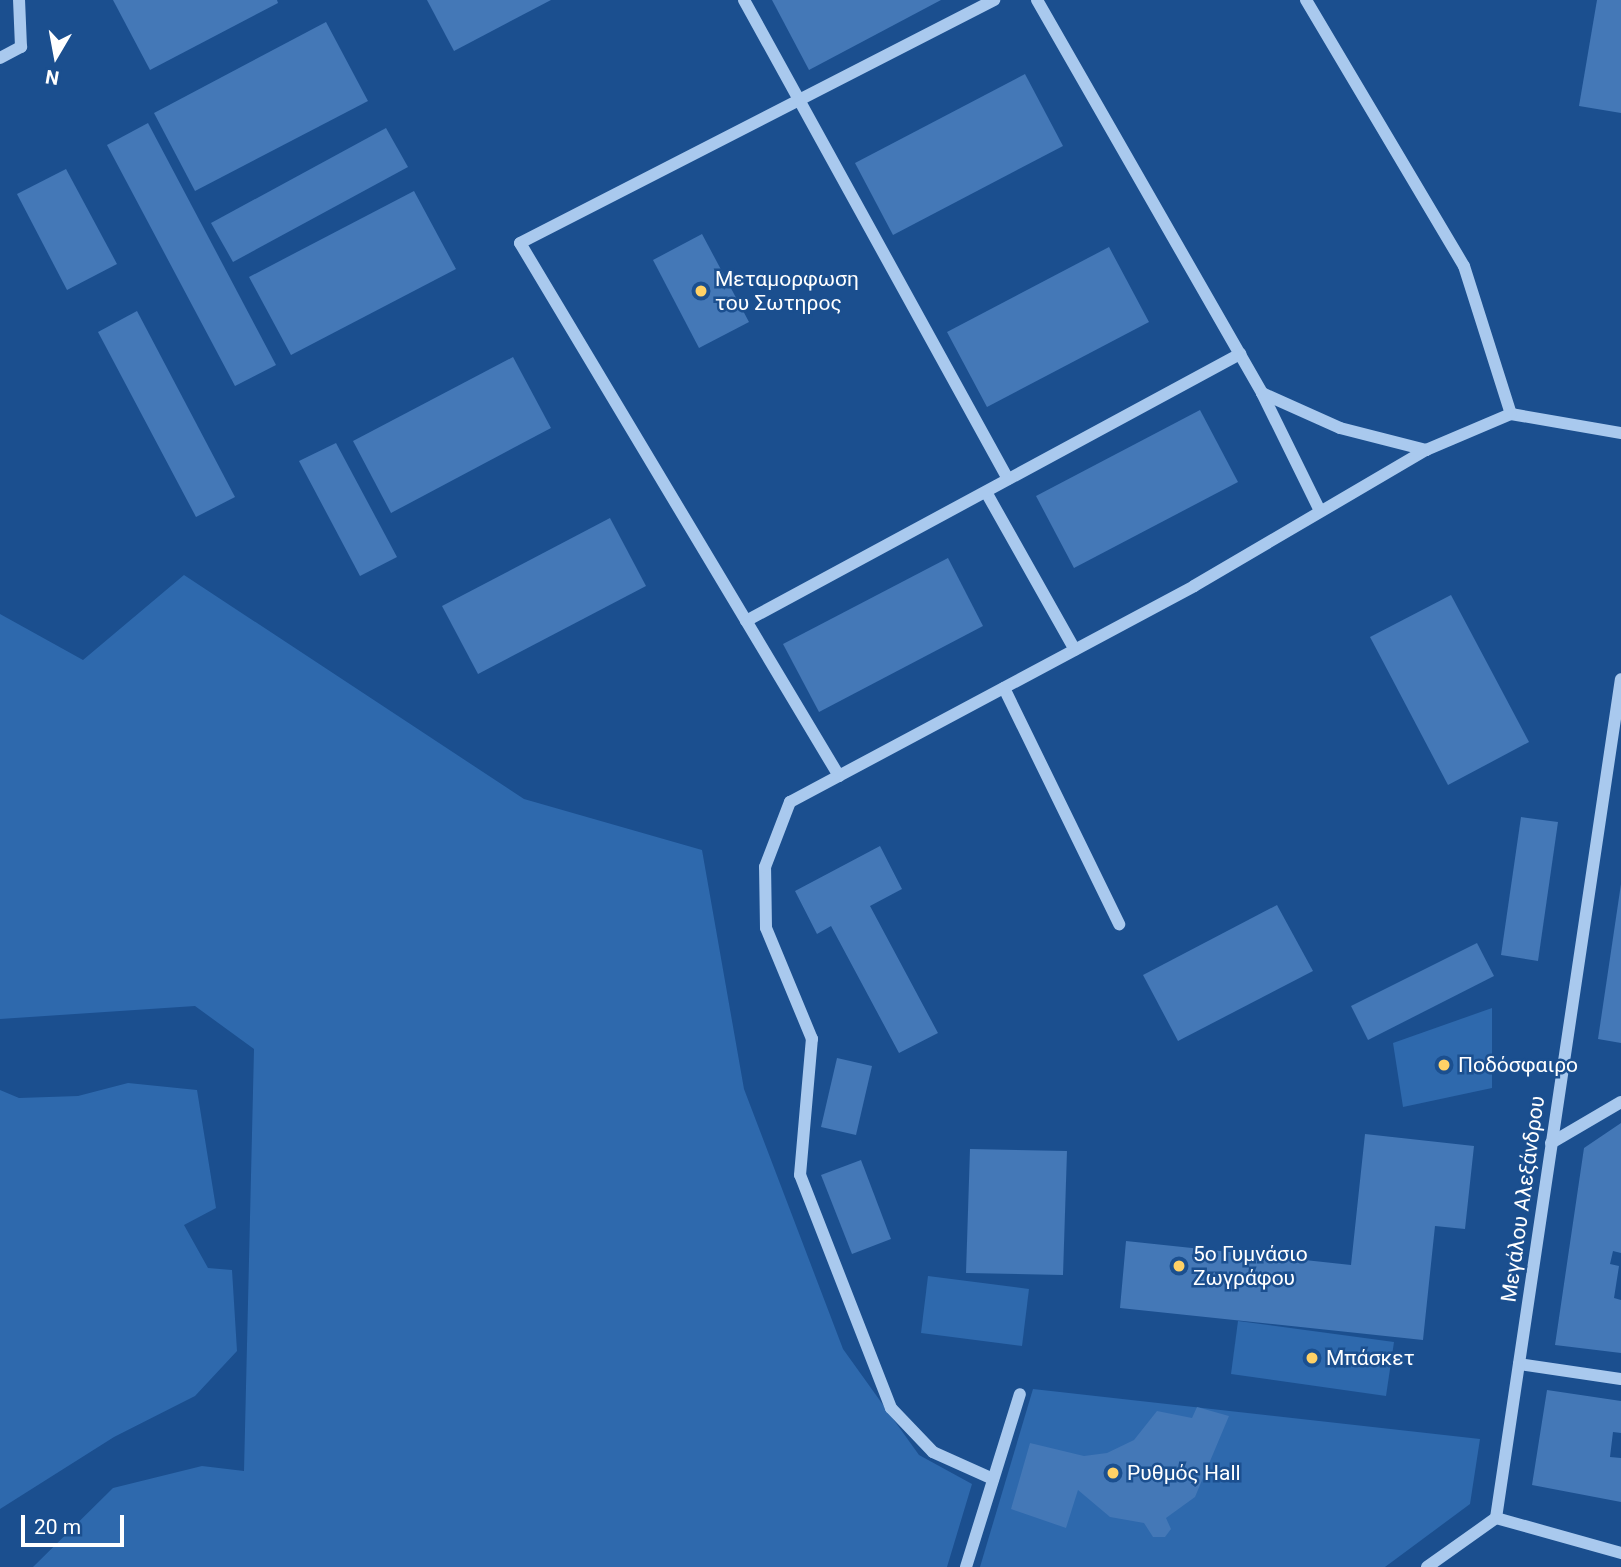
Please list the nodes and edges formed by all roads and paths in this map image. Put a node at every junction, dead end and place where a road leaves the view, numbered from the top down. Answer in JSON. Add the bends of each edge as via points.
{"nodes":[{"id":1,"x":19,"y":0,"type":"edge"},
{"id":2,"x":744,"y":0,"type":"edge"},
{"id":3,"x":994,"y":0,"type":"edge"},
{"id":4,"x":1037,"y":0,"type":"edge"},
{"id":5,"x":1306,"y":0,"type":"edge"},
{"id":6,"x":0,"y":58,"type":"edge"},
{"id":7,"x":801,"y":100,"type":"junction"},
{"id":8,"x":1240,"y":354,"type":"junction"},
{"id":9,"x":1262,"y":393,"type":"junction"},
{"id":10,"x":1511,"y":414,"type":"junction"},
{"id":11,"x":1621,"y":433,"type":"edge"},
{"id":12,"x":1426,"y":450,"type":"junction"},
{"id":13,"x":1008,"y":479,"type":"junction"},
{"id":14,"x":985,"y":492,"type":"junction"},
{"id":15,"x":1320,"y":511,"type":"junction"},
{"id":16,"x":746,"y":621,"type":"junction"},
{"id":17,"x":1075,"y":650,"type":"junction"},
{"id":18,"x":1621,"y":679,"type":"edge"},
{"id":19,"x":1004,"y":688,"type":"junction"},
{"id":20,"x":1617,"y":736,"type":"edge"},
{"id":21,"x":839,"y":776,"type":"junction"},
{"id":22,"x":1119,"y":924,"type":"dead end"},
{"id":23,"x":1621,"y":1102,"type":"edge"},
{"id":24,"x":1551,"y":1143,"type":"junction"},
{"id":25,"x":1519,"y":1364,"type":"junction"},
{"id":26,"x":1621,"y":1379,"type":"edge"},
{"id":27,"x":1020,"y":1394,"type":"dead end"},
{"id":28,"x":993,"y":1479,"type":"junction"},
{"id":29,"x":1496,"y":1518,"type":"junction"},
{"id":30,"x":1621,"y":1553,"type":"edge"},
{"id":31,"x":966,"y":1567,"type":"edge"},
{"id":32,"x":1427,"y":1567,"type":"edge"}],
"edges":[{"from":1,"to":6,"type":"street","via":[[22,47]]},
{"from":2,"to":7,"type":"street"},
{"from":3,"to":7,"type":"street"},
{"from":4,"to":8,"type":"street"},
{"from":5,"to":10,"type":"street","via":[[1464,266]]},
{"from":7,"to":13,"type":"street"},
{"from":7,"to":16,"type":"street","via":[[520,243]]},
{"from":8,"to":9,"type":"street"},
{"from":8,"to":13,"type":"street"},
{"from":9,"to":12,"type":"street","via":[[1340,428]]},
{"from":9,"to":15,"type":"street"},
{"from":10,"to":11,"type":"street"},
{"from":10,"to":12,"type":"street"},
{"from":12,"to":15,"type":"street"},
{"from":13,"to":14,"type":"street"},
{"from":14,"to":16,"type":"street"},
{"from":14,"to":17,"type":"street"},
{"from":15,"to":17,"type":"street"},
{"from":16,"to":21,"type":"street"},
{"from":17,"to":19,"type":"street"},
{"from":18,"to":20,"type":"street","name":"Μεγάλου Αλεξάνδρου"},
{"from":19,"to":21,"type":"street"},
{"from":19,"to":22,"type":"street"},
{"from":20,"to":24,"type":"street","name":"Μεγάλου Αλεξάνδρου"},
{"from":21,"to":28,"type":"street","via":[[790,802],[765,867],[766,928],[812,1039],[800,1175],[891,1408],[933,1452]]},
{"from":23,"to":24,"type":"street"},
{"from":24,"to":25,"type":"street","name":"Μεγάλου Αλεξάνδρου"},
{"from":25,"to":26,"type":"street"},
{"from":25,"to":29,"type":"street","name":"Μεγάλου Αλεξάνδρου"},
{"from":27,"to":28,"type":"street"},
{"from":28,"to":31,"type":"street"},
{"from":29,"to":30,"type":"street"},
{"from":29,"to":32,"type":"street"}]}
